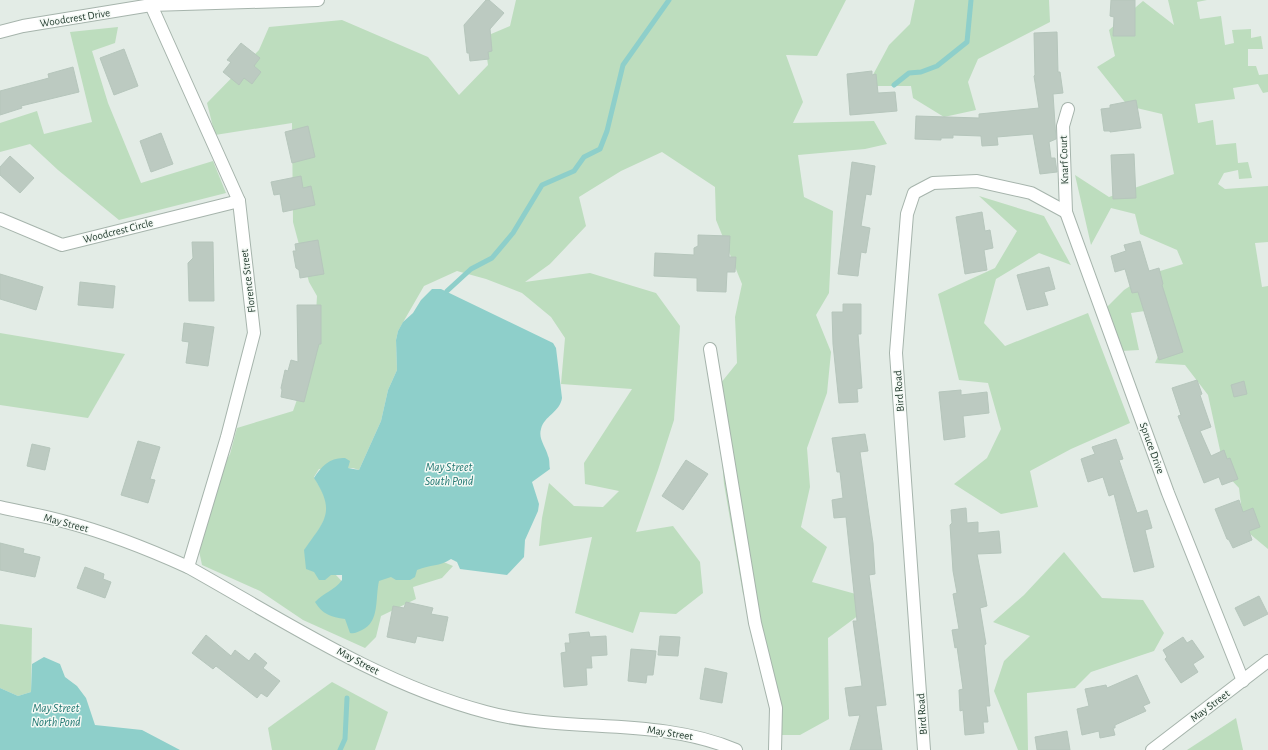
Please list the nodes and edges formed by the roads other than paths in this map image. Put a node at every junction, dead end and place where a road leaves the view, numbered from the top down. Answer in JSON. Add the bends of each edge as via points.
{"nodes":[{"id":1,"x":318,"y":0,"type":"edge"},
{"id":2,"x":151,"y":5,"type":"junction"},
{"id":3,"x":0,"y":32,"type":"edge"},
{"id":4,"x":1068,"y":108,"type":"dead end"},
{"id":5,"x":239,"y":201,"type":"junction"},
{"id":6,"x":1066,"y":212,"type":"junction"},
{"id":7,"x":0,"y":219,"type":"edge"},
{"id":8,"x":710,"y":349,"type":"dead end"},
{"id":9,"x":0,"y":507,"type":"edge"},
{"id":10,"x":188,"y":567,"type":"junction"},
{"id":11,"x":1268,"y":661,"type":"edge"},
{"id":12,"x":1243,"y":681,"type":"junction"},
{"id":13,"x":736,"y":750,"type":"edge"},
{"id":14,"x":775,"y":750,"type":"edge"},
{"id":15,"x":924,"y":750,"type":"edge"},
{"id":16,"x":1152,"y":750,"type":"edge"}],
"edges":[{"from":1,"to":2,"type":"street","name":"Woodcrest Drive"},
{"from":2,"to":3,"type":"street","name":"Woodcrest Drive"},
{"from":2,"to":5,"type":"street","name":"Florence Street"},
{"from":4,"to":6,"type":"street","name":"Knarf Court","via":[[1063,126]]},
{"from":5,"to":7,"type":"street","name":"Woodcrest Circle","via":[[62,245]]},
{"from":5,"to":10,"type":"street","name":"Florence Street","via":[[254,333],[227,438]]},
{"from":6,"to":12,"type":"street","name":"Spruce Drive","via":[[1168,493]]},
{"from":6,"to":15,"type":"street","name":"Bird Road","via":[[1031,193],[977,181],[933,183],[914,193],[907,214],[896,353]]},
{"from":8,"to":14,"type":"street","via":[[755,623],[776,708]]},
{"from":9,"to":10,"type":"street","name":"May Street","via":[[65,521],[120,538]]},
{"from":10,"to":13,"type":"street","name":"May Street","via":[[361,664],[435,697],[519,720],[656,730],[697,738]]},
{"from":11,"to":12,"type":"street","name":"May Street"},
{"from":12,"to":16,"type":"street","name":"May Street"}]}
